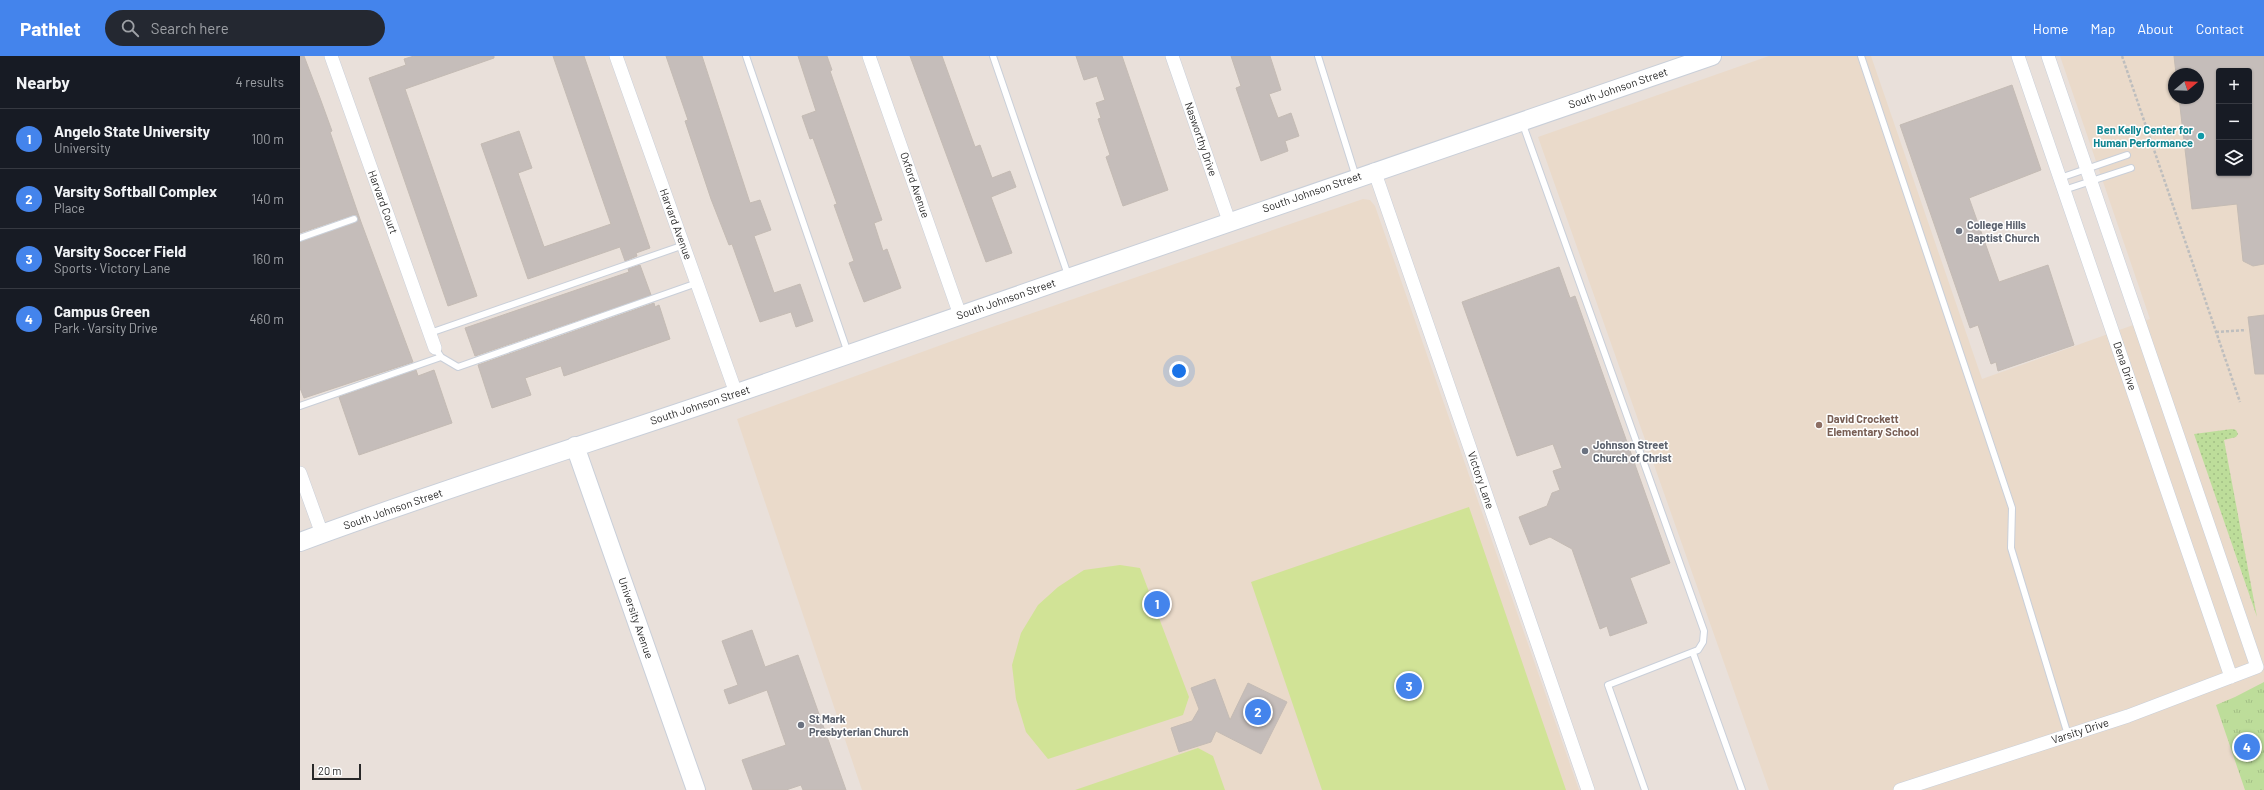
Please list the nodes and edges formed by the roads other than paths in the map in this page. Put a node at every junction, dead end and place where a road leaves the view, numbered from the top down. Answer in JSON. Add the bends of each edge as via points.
{"nodes":[{"id":1,"x":331,"y":56,"type":"edge"},
{"id":2,"x":616,"y":56,"type":"edge"},
{"id":3,"x":746,"y":56,"type":"edge"},
{"id":4,"x":870,"y":56,"type":"edge"},
{"id":5,"x":993,"y":56,"type":"edge"},
{"id":6,"x":1172,"y":56,"type":"edge"},
{"id":7,"x":1318,"y":56,"type":"edge"},
{"id":8,"x":1712,"y":56,"type":"edge"},
{"id":9,"x":1861,"y":56,"type":"edge"},
{"id":10,"x":2018,"y":56,"type":"edge"},
{"id":11,"x":2048,"y":56,"type":"edge"},
{"id":12,"x":1522,"y":121,"type":"junction"},
{"id":13,"x":2127,"y":156,"type":"dead end"},
{"id":14,"x":2131,"y":168,"type":"dead end"},
{"id":15,"x":1374,"y":170,"type":"junction"},
{"id":16,"x":2089,"y":175,"type":"junction"},
{"id":17,"x":1356,"y":177,"type":"junction"},
{"id":18,"x":2062,"y":184,"type":"junction"},
{"id":19,"x":354,"y":219,"type":"dead end"},
{"id":20,"x":1229,"y":221,"type":"junction"},
{"id":21,"x":300,"y":238,"type":"edge"},
{"id":22,"x":684,"y":245,"type":"junction"},
{"id":23,"x":1069,"y":277,"type":"junction"},
{"id":24,"x":697,"y":283,"type":"junction"},
{"id":25,"x":960,"y":315,"type":"junction"},
{"id":26,"x":430,"y":333,"type":"junction"},
{"id":27,"x":438,"y":352,"type":"junction"},
{"id":28,"x":849,"y":354,"type":"junction"},
{"id":29,"x":736,"y":393,"type":"junction"},
{"id":30,"x":300,"y":406,"type":"edge"},
{"id":31,"x":575,"y":446,"type":"junction"},
{"id":32,"x":300,"y":473,"type":"edge"},
{"id":33,"x":322,"y":534,"type":"junction"},
{"id":34,"x":300,"y":542,"type":"edge"},
{"id":35,"x":1693,"y":653,"type":"junction"},
{"id":36,"x":2232,"y":677,"type":"junction"},
{"id":37,"x":2068,"y":734,"type":"junction"},
{"id":38,"x":696,"y":790,"type":"edge"},
{"id":39,"x":1588,"y":790,"type":"edge"},
{"id":40,"x":1645,"y":790,"type":"edge"},
{"id":41,"x":1742,"y":790,"type":"edge"},
{"id":42,"x":1900,"y":790,"type":"edge"}],
"edges":[{"from":1,"to":26,"type":"street","name":"Harvard Court"},
{"from":2,"to":22,"type":"street","name":"Harvard Avenue"},
{"from":3,"to":28,"type":"lane"},
{"from":4,"to":25,"type":"street","name":"Oxford Avenue"},
{"from":5,"to":23,"type":"lane"},
{"from":6,"to":20,"type":"street","name":"Nasworthy Drive"},
{"from":7,"to":17,"type":"lane"},
{"from":8,"to":12,"type":"main road","name":"South Johnson Street"},
{"from":9,"to":37,"type":"lane","via":[[2012,508],[2011,548]]},
{"from":10,"to":18,"type":"street","name":"Dena Drive"},
{"from":11,"to":16,"type":"street"},
{"from":12,"to":15,"type":"main road","name":"South Johnson Street"},
{"from":12,"to":35,"type":"lane","via":[[1702,626],[1703,642]]},
{"from":13,"to":16,"type":"lane"},
{"from":14,"to":16,"type":"lane"},
{"from":15,"to":17,"type":"main road","name":"South Johnson Street"},
{"from":15,"to":39,"type":"street","name":"Victory Lane"},
{"from":16,"to":18,"type":"lane"},
{"from":16,"to":18,"type":"lane"},
{"from":16,"to":36,"type":"street","name":"Varsity Drive","via":[[2257,667]]},
{"from":17,"to":20,"type":"main road","name":"South Johnson Street"},
{"from":18,"to":36,"type":"street","name":"Dena Drive"},
{"from":19,"to":21,"type":"lane"},
{"from":20,"to":23,"type":"main road","name":"South Johnson Street"},
{"from":22,"to":24,"type":"street","name":"Harvard Avenue"},
{"from":22,"to":26,"type":"lane"},
{"from":23,"to":25,"type":"main road","name":"South Johnson Street"},
{"from":24,"to":27,"type":"lane","via":[[458,367]]},
{"from":24,"to":29,"type":"street","name":"Harvard Avenue"},
{"from":25,"to":28,"type":"main road","name":"South Johnson Street"},
{"from":26,"to":27,"type":"street","name":"Harvard Court"},
{"from":27,"to":30,"type":"lane"},
{"from":28,"to":29,"type":"main road","name":"South Johnson Street"},
{"from":29,"to":31,"type":"main road","name":"South Johnson Street"},
{"from":31,"to":33,"type":"main road","name":"South Johnson Street"},
{"from":31,"to":38,"type":"main road","name":"University Avenue"},
{"from":32,"to":33,"type":"street"},
{"from":33,"to":34,"type":"main road","name":"South Johnson Street"},
{"from":35,"to":40,"type":"lane","via":[[1608,685]]},
{"from":35,"to":41,"type":"lane"},
{"from":36,"to":37,"type":"street","name":"Varsity Drive","via":[[2128,716]]},
{"from":37,"to":42,"type":"street","name":"Varsity Drive"}]}
